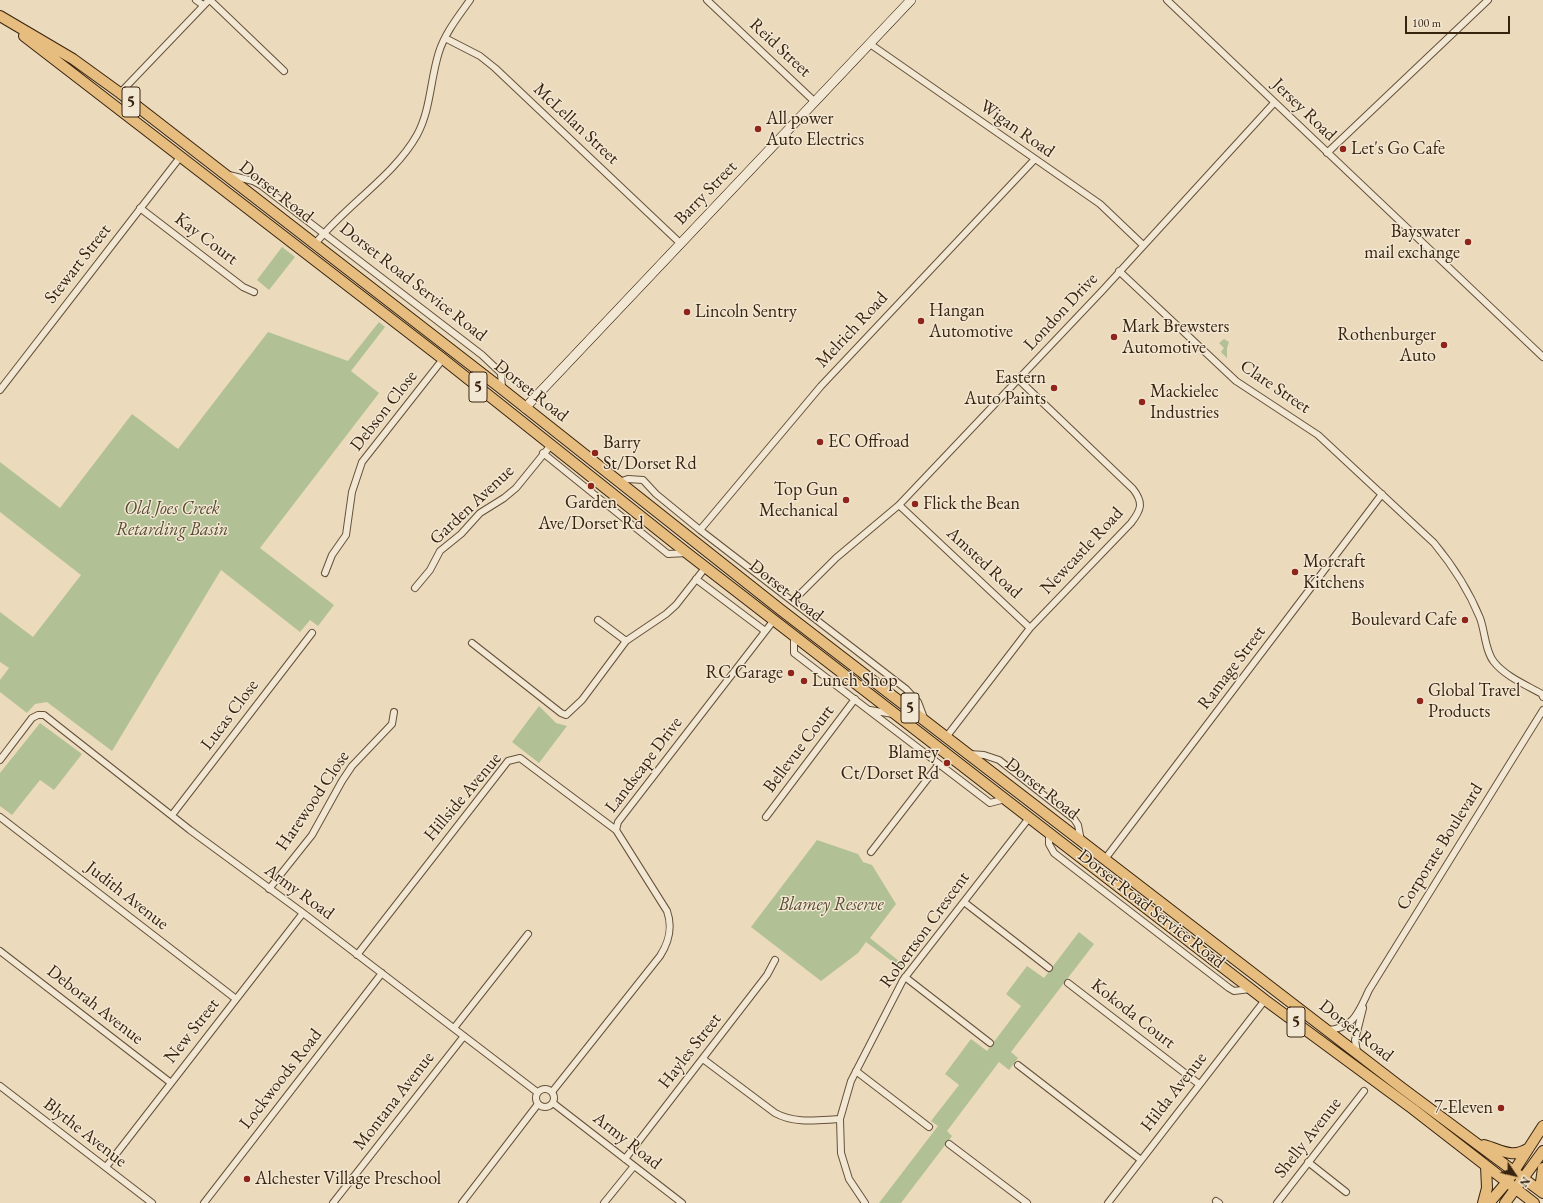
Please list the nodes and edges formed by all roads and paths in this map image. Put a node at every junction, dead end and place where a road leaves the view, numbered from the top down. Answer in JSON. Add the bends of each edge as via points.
{"nodes":[{"id":1,"x":196,"y":0,"type":"edge"},
{"id":2,"x":209,"y":0,"type":"edge"},
{"id":3,"x":470,"y":0,"type":"edge"},
{"id":4,"x":707,"y":0,"type":"edge"},
{"id":5,"x":911,"y":0,"type":"edge"},
{"id":6,"x":1166,"y":0,"type":"edge"},
{"id":7,"x":1488,"y":0,"type":"edge"},
{"id":8,"x":204,"y":5,"type":"junction"},
{"id":9,"x":3,"y":18,"type":"edge"},
{"id":10,"x":445,"y":38,"type":"junction"},
{"id":11,"x":870,"y":44,"type":"junction"},
{"id":12,"x":284,"y":71,"type":"dead end"},
{"id":13,"x":120,"y":93,"type":"junction"},
{"id":14,"x":815,"y":102,"type":"junction"},
{"id":15,"x":1274,"y":102,"type":"junction"},
{"id":16,"x":112,"y":103,"type":"junction"},
{"id":17,"x":189,"y":146,"type":"junction"},
{"id":18,"x":1327,"y":153,"type":"junction"},
{"id":19,"x":181,"y":156,"type":"junction"},
{"id":20,"x":1035,"y":159,"type":"junction"},
{"id":21,"x":228,"y":176,"type":"junction"},
{"id":22,"x":140,"y":208,"type":"junction"},
{"id":23,"x":325,"y":232,"type":"junction"},
{"id":24,"x":680,"y":243,"type":"junction"},
{"id":25,"x":315,"y":244,"type":"junction"},
{"id":26,"x":1143,"y":245,"type":"junction"},
{"id":27,"x":1119,"y":271,"type":"junction"},
{"id":28,"x":254,"y":292,"type":"dead end"},
{"id":29,"x":1543,"y":357,"type":"edge"},
{"id":30,"x":443,"y":359,"type":"junction"},
{"id":31,"x":1018,"y":379,"type":"junction"},
{"id":32,"x":502,"y":389,"type":"junction"},
{"id":33,"x":0,"y":390,"type":"edge"},
{"id":34,"x":526,"y":408,"type":"junction"},
{"id":35,"x":517,"y":418,"type":"junction"},
{"id":36,"x":551,"y":445,"type":"junction"},
{"id":37,"x":543,"y":453,"type":"junction"},
{"id":38,"x":619,"y":482,"type":"junction"},
{"id":39,"x":1382,"y":494,"type":"junction"},
{"id":40,"x":615,"y":496,"type":"junction"},
{"id":41,"x":899,"y":504,"type":"junction"},
{"id":42,"x":700,"y":530,"type":"junction"},
{"id":43,"x":687,"y":554,"type":"junction"},
{"id":44,"x":705,"y":568,"type":"junction"},
{"id":45,"x":325,"y":573,"type":"dead end"},
{"id":46,"x":696,"y":579,"type":"junction"},
{"id":47,"x":415,"y":588,"type":"dead end"},
{"id":48,"x":793,"y":601,"type":"junction"},
{"id":49,"x":781,"y":610,"type":"junction"},
{"id":50,"x":598,"y":620,"type":"dead end"},
{"id":51,"x":774,"y":620,"type":"junction"},
{"id":52,"x":1030,"y":628,"type":"junction"},
{"id":53,"x":765,"y":631,"type":"junction"},
{"id":54,"x":312,"y":633,"type":"dead end"},
{"id":55,"x":794,"y":635,"type":"junction"},
{"id":56,"x":626,"y":641,"type":"junction"},
{"id":57,"x":472,"y":643,"type":"dead end"},
{"id":58,"x":1543,"y":697,"type":"edge"},
{"id":59,"x":855,"y":700,"type":"junction"},
{"id":60,"x":870,"y":710,"type":"junction"},
{"id":61,"x":1543,"y":710,"type":"edge"},
{"id":62,"x":394,"y":712,"type":"dead end"},
{"id":63,"x":896,"y":715,"type":"junction"},
{"id":64,"x":925,"y":720,"type":"junction"},
{"id":65,"x":947,"y":736,"type":"junction"},
{"id":66,"x":969,"y":754,"type":"junction"},
{"id":67,"x":0,"y":760,"type":"edge"},
{"id":68,"x":939,"y":764,"type":"junction"},
{"id":69,"x":1005,"y":800,"type":"junction"},
{"id":70,"x":1038,"y":807,"type":"junction"},
{"id":71,"x":172,"y":815,"type":"junction"},
{"id":72,"x":0,"y":817,"type":"edge"},
{"id":73,"x":766,"y":817,"type":"dead end"},
{"id":74,"x":1029,"y":818,"type":"junction"},
{"id":75,"x":616,"y":830,"type":"junction"},
{"id":76,"x":1049,"y":833,"type":"junction"},
{"id":77,"x":1082,"y":841,"type":"junction"},
{"id":78,"x":871,"y":852,"type":"dead end"},
{"id":79,"x":1105,"y":859,"type":"junction"},
{"id":80,"x":1097,"y":870,"type":"junction"},
{"id":81,"x":269,"y":889,"type":"junction"},
{"id":82,"x":964,"y":902,"type":"junction"},
{"id":83,"x":303,"y":913,"type":"junction"},
{"id":84,"x":1181,"y":918,"type":"junction"},
{"id":85,"x":528,"y":934,"type":"dead end"},
{"id":86,"x":1180,"y":934,"type":"junction"},
{"id":87,"x":0,"y":951,"type":"edge"},
{"id":88,"x":357,"y":954,"type":"junction"},
{"id":89,"x":775,"y":960,"type":"dead end"},
{"id":90,"x":1049,"y":968,"type":"dead end"},
{"id":91,"x":382,"y":973,"type":"junction"},
{"id":92,"x":905,"y":977,"type":"junction"},
{"id":93,"x":1068,"y":983,"type":"dead end"},
{"id":94,"x":1250,"y":989,"type":"junction"},
{"id":95,"x":1274,"y":989,"type":"junction"},
{"id":96,"x":236,"y":999,"type":"junction"},
{"id":97,"x":1265,"y":1000,"type":"junction"},
{"id":98,"x":1364,"y":1001,"type":"junction"},
{"id":99,"x":454,"y":1028,"type":"junction"},
{"id":100,"x":1327,"y":1030,"type":"junction"},
{"id":101,"x":464,"y":1036,"type":"junction"},
{"id":102,"x":990,"y":1043,"type":"dead end"},
{"id":103,"x":1357,"y":1053,"type":"junction"},
{"id":104,"x":703,"y":1059,"type":"junction"},
{"id":105,"x":1018,"y":1065,"type":"dead end"},
{"id":106,"x":856,"y":1071,"type":"junction"},
{"id":107,"x":171,"y":1083,"type":"junction"},
{"id":108,"x":1200,"y":1084,"type":"junction"},
{"id":109,"x":0,"y":1086,"type":"edge"},
{"id":110,"x":1364,"y":1091,"type":"dead end"},
{"id":111,"x":537,"y":1092,"type":"junction"},
{"id":112,"x":552,"y":1092,"type":"junction"},
{"id":113,"x":553,"y":1103,"type":"junction"},
{"id":114,"x":538,"y":1104,"type":"junction"},
{"id":115,"x":840,"y":1119,"type":"junction"},
{"id":116,"x":1543,"y":1126,"type":"edge"},
{"id":117,"x":929,"y":1127,"type":"dead end"},
{"id":118,"x":1477,"y":1142,"type":"junction"},
{"id":119,"x":949,"y":1144,"type":"dead end"},
{"id":120,"x":1531,"y":1146,"type":"junction"},
{"id":121,"x":1543,"y":1151,"type":"edge"},
{"id":122,"x":625,"y":1159,"type":"junction"},
{"id":123,"x":1141,"y":1160,"type":"junction"},
{"id":124,"x":1308,"y":1162,"type":"junction"},
{"id":125,"x":634,"y":1166,"type":"junction"},
{"id":126,"x":1486,"y":1166,"type":"junction"},
{"id":127,"x":106,"y":1167,"type":"junction"},
{"id":128,"x":1543,"y":1168,"type":"edge"},
{"id":129,"x":1515,"y":1171,"type":"junction"},
{"id":130,"x":1524,"y":1178,"type":"junction"},
{"id":131,"x":1507,"y":1182,"type":"junction"},
{"id":132,"x":1516,"y":1189,"type":"junction"},
{"id":133,"x":1346,"y":1192,"type":"dead end"},
{"id":134,"x":1543,"y":1192,"type":"edge"},
{"id":135,"x":152,"y":1203,"type":"edge"},
{"id":136,"x":204,"y":1203,"type":"edge"},
{"id":137,"x":333,"y":1203,"type":"edge"},
{"id":138,"x":462,"y":1203,"type":"edge"},
{"id":139,"x":604,"y":1203,"type":"edge"},
{"id":140,"x":682,"y":1203,"type":"edge"},
{"id":141,"x":865,"y":1203,"type":"edge"},
{"id":142,"x":1027,"y":1203,"type":"edge"},
{"id":143,"x":1108,"y":1203,"type":"edge"},
{"id":144,"x":1277,"y":1203,"type":"edge"},
{"id":145,"x":1483,"y":1203,"type":"edge"},
{"id":146,"x":1489,"y":1203,"type":"edge"},
{"id":147,"x":1505,"y":1203,"type":"edge"},
{"id":148,"x":1534,"y":1203,"type":"edge"}],
"edges":[{"from":1,"to":8,"type":"street"},
{"from":2,"to":8,"type":"street"},
{"from":2,"to":12,"type":"street"},
{"from":3,"to":10,"type":"street"},
{"from":4,"to":14,"type":"street","name":"Reid Street"},
{"from":5,"to":11,"type":"main road","name":"Barry Street"},
{"from":6,"to":15,"type":"street","name":"Jersey Road"},
{"from":7,"to":18,"type":"street"},
{"from":8,"to":13,"type":"street"},
{"from":9,"to":13,"type":"main road","name":"Dorset Road","number":"5","via":[[73,60]]},
{"from":9,"to":16,"type":"main road","name":"Dorset Road","number":"5","via":[[40,50]]},
{"from":10,"to":23,"type":"street","via":[[436,63],[428,108],[412,143]]},
{"from":10,"to":24,"type":"street","name":"McLellan Street","via":[[495,68]]},
{"from":11,"to":14,"type":"main road","name":"Barry Street"},
{"from":11,"to":20,"type":"street","name":"Wigan Road"},
{"from":13,"to":16,"type":"main road"},
{"from":13,"to":17,"type":"main road","name":"Dorset Road","number":"5"},
{"from":14,"to":24,"type":"main road","name":"Barry Street"},
{"from":15,"to":18,"type":"street","name":"Jersey Road"},
{"from":15,"to":26,"type":"street","name":"London Drive"},
{"from":16,"to":19,"type":"main road","name":"Dorset Road","number":"5"},
{"from":17,"to":19,"type":"main road"},
{"from":17,"to":21,"type":"main road","name":"Dorset Road","number":"5"},
{"from":18,"to":29,"type":"street","name":"Jersey Road"},
{"from":19,"to":22,"type":"street","name":"Stewart Street"},
{"from":19,"to":30,"type":"main road","name":"Dorset Road","number":"5"},
{"from":20,"to":26,"type":"street","name":"Wigan Road","via":[[1100,204]]},
{"from":20,"to":42,"type":"street","name":"Melrich Road","via":[[820,386]]},
{"from":21,"to":23,"type":"street","name":"Dorset Road Service Road","via":[[246,178],[262,186]]},
{"from":21,"to":25,"type":"main road","name":"Dorset Road","number":"5"},
{"from":22,"to":28,"type":"street","name":"Kay Court","via":[[243,287]]},
{"from":22,"to":33,"type":"street","name":"Stewart Street"},
{"from":23,"to":25,"type":"street"},
{"from":23,"to":32,"type":"street","name":"Dorset Road Service Road","via":[[497,367],[503,380]]},
{"from":24,"to":34,"type":"main road","name":"Barry Street"},
{"from":25,"to":32,"type":"main road","name":"Dorset Road","number":"5"},
{"from":26,"to":27,"type":"street","name":"London Drive"},
{"from":27,"to":31,"type":"street","name":"London Drive"},
{"from":27,"to":39,"type":"street","name":"Clare Street","via":[[1236,381],[1318,435]]},
{"from":30,"to":35,"type":"main road","name":"Dorset Road","number":"5"},
{"from":30,"to":45,"type":"street","name":"Debson Close","via":[[362,462],[352,492],[346,535],[332,556]]},
{"from":31,"to":41,"type":"street","name":"London Drive"},
{"from":31,"to":52,"type":"street","name":"Newcastle Road","via":[[1140,498],[1138,514],[1131,523]]},
{"from":32,"to":34,"type":"main road","name":"Dorset Road","number":"5"},
{"from":34,"to":35,"type":"main road"},
{"from":34,"to":38,"type":"main road","name":"Dorset Road","number":"5"},
{"from":35,"to":36,"type":"main road","name":"Dorset Road","number":"5"},
{"from":36,"to":37,"type":"street","name":"Garden Avenue"},
{"from":36,"to":40,"type":"main road","name":"Dorset Road","number":"5"},
{"from":37,"to":43,"type":"street","via":[[668,554]]},
{"from":37,"to":47,"type":"street","name":"Garden Avenue","via":[[516,488],[480,513],[440,551],[430,570]]},
{"from":38,"to":40,"type":"main road"},
{"from":38,"to":42,"type":"street","via":[[628,479],[643,480]]},
{"from":38,"to":49,"type":"main road","name":"Dorset Road","number":"5"},
{"from":39,"to":58,"type":"street","name":"Clare Street","via":[[1448,560],[1480,620],[1493,661]]},
{"from":39,"to":79,"type":"street","name":"Ramage Street"},
{"from":40,"to":43,"type":"main road","name":"Dorset Road","number":"5"},
{"from":41,"to":48,"type":"street","name":"London Drive","via":[[836,558]]},
{"from":41,"to":52,"type":"street","name":"Amsted Road"},
{"from":42,"to":48,"type":"street"},
{"from":43,"to":44,"type":"main road","name":"Dorset Road","number":"5"},
{"from":44,"to":46,"type":"street"},
{"from":44,"to":51,"type":"main road","name":"Dorset Road","number":"5"},
{"from":46,"to":53,"type":"street"},
{"from":46,"to":56,"type":"street","via":[[666,614]]},
{"from":48,"to":64,"type":"street","via":[[906,689],[918,702]]},
{"from":49,"to":51,"type":"main road"},
{"from":49,"to":64,"type":"main road","name":"Dorset Road","number":"5"},
{"from":50,"to":56,"type":"street"},
{"from":51,"to":53,"type":"street","name":"Landscape Drive"},
{"from":51,"to":55,"type":"main road","name":"Dorset Road","number":"5"},
{"from":52,"to":65,"type":"street","name":"Newcastle Road"},
{"from":53,"to":75,"type":"street","name":"Landscape Drive","via":[[618,822]]},
{"from":54,"to":71,"type":"street","name":"Lucas Close"},
{"from":55,"to":59,"type":"street","via":[[794,653]]},
{"from":55,"to":63,"type":"main road","name":"Dorset Road","number":"5"},
{"from":56,"to":57,"type":"street","via":[[582,700],[566,715]]},
{"from":59,"to":60,"type":"street"},
{"from":59,"to":73,"type":"street","name":"Bellevue Court"},
{"from":60,"to":63,"type":"street"},
{"from":60,"to":68,"type":"street"},
{"from":61,"to":98,"type":"street","name":"Corporate Boulevard"},
{"from":62,"to":81,"type":"street","name":"Harewood Close","via":[[392,724],[352,766],[312,835]]},
{"from":63,"to":69,"type":"main road","name":"Dorset Road","number":"5"},
{"from":64,"to":65,"type":"main road","name":"Dorset Road","number":"5"},
{"from":65,"to":66,"type":"main road","name":"Dorset Road","number":"5"},
{"from":66,"to":70,"type":"main road","name":"Dorset Road","number":"5"},
{"from":66,"to":77,"type":"street","name":"Dorset Road Service Road","via":[[999,760],[1074,818]]},
{"from":67,"to":71,"type":"street","name":"Army Road","via":[[32,718],[38,714],[44,715]]},
{"from":68,"to":69,"type":"street","via":[[990,803]]},
{"from":68,"to":78,"type":"street"},
{"from":69,"to":74,"type":"main road","name":"Dorset Road","number":"5"},
{"from":70,"to":74,"type":"main road"},
{"from":70,"to":77,"type":"main road","name":"Dorset Road","number":"5"},
{"from":71,"to":81,"type":"street","name":"Army Road"},
{"from":72,"to":96,"type":"street","name":"Judith Avenue"},
{"from":74,"to":76,"type":"main road","name":"Dorset Road","number":"5"},
{"from":74,"to":82,"type":"street","name":"Robertson Crescent"},
{"from":75,"to":88,"type":"street","name":"Hillside Avenue","via":[[520,758],[513,758],[508,761]]},
{"from":75,"to":112,"type":"street","name":"Landscape Drive","via":[[667,911],[670,935],[660,956]]},
{"from":76,"to":80,"type":"main road","name":"Dorset Road","number":"5"},
{"from":76,"to":94,"type":"street","name":"Dorset Road Service Road","via":[[1048,844],[1054,853],[1234,991]]},
{"from":77,"to":79,"type":"main road","name":"Dorset Road","number":"5"},
{"from":79,"to":80,"type":"main road"},
{"from":79,"to":84,"type":"main road","name":"Dorset Road","number":"5"},
{"from":80,"to":86,"type":"main road","name":"Dorset Road","number":"5"},
{"from":81,"to":83,"type":"street","name":"Army Road"},
{"from":82,"to":90,"type":"street"},
{"from":82,"to":92,"type":"street","name":"Robertson Crescent"},
{"from":83,"to":88,"type":"street","name":"Army Road"},
{"from":83,"to":96,"type":"street","name":"New Street"},
{"from":84,"to":86,"type":"main road"},
{"from":84,"to":95,"type":"main road","name":"Dorset Road","number":"5"},
{"from":85,"to":99,"type":"street"},
{"from":86,"to":94,"type":"main road","name":"Dorset Road","number":"5"},
{"from":87,"to":107,"type":"street","name":"Deborah Avenue"},
{"from":88,"to":91,"type":"street","name":"Army Road"},
{"from":89,"to":104,"type":"street","name":"Hayles Street","via":[[767,975]]},
{"from":91,"to":99,"type":"street","name":"Army Road"},
{"from":91,"to":136,"type":"street","name":"Lockwoods Road"},
{"from":92,"to":102,"type":"street"},
{"from":92,"to":106,"type":"street","name":"Robertson Crescent"},
{"from":93,"to":108,"type":"street","name":"Kokoda Court"},
{"from":94,"to":97,"type":"main road","name":"Dorset Road","number":"5"},
{"from":95,"to":97,"type":"main road"},
{"from":95,"to":100,"type":"main road","name":"Dorset Road","number":"5"},
{"from":96,"to":107,"type":"street","name":"New Street"},
{"from":97,"to":108,"type":"street","name":"Hilda Avenue"},
{"from":97,"to":126,"type":"main road","name":"Dorset Road","number":"5"},
{"from":98,"to":100,"type":"street","name":"Corporate Boulevard","via":[[1353,1021],[1341,1028]]},
{"from":98,"to":103,"type":"street","name":"Corporate Boulevard","via":[[1355,1040]]},
{"from":99,"to":101,"type":"street","name":"Army Road"},
{"from":100,"to":103,"type":"main road","name":"Dorset Road","number":"5"},
{"from":101,"to":111,"type":"street","name":"Army Road"},
{"from":101,"to":137,"type":"street","name":"Montana Avenue"},
{"from":103,"to":118,"type":"main road","name":"Dorset Road","number":"5"},
{"from":104,"to":115,"type":"street","via":[[785,1119]]},
{"from":104,"to":122,"type":"street","name":"Hayles Street"},
{"from":105,"to":123,"type":"street"},
{"from":106,"to":115,"type":"street","name":"Robertson Crescent"},
{"from":106,"to":117,"type":"street"},
{"from":107,"to":127,"type":"street","name":"New Street"},
{"from":108,"to":123,"type":"street","name":"Hilda Avenue"},
{"from":109,"to":127,"type":"street","name":"Blythe Avenue"},
{"from":110,"to":124,"type":"street","name":"Shelly Avenue"},
{"from":111,"to":112,"type":"street","via":[[544,1088]]},
{"from":111,"to":114,"type":"street"},
{"from":112,"to":113,"type":"street"},
{"from":113,"to":114,"type":"street","via":[[546,1107]]},
{"from":113,"to":122,"type":"street","name":"Army Road"},
{"from":114,"to":138,"type":"street"},
{"from":115,"to":141,"type":"street","name":"Robertson Crescent","via":[[841,1153],[849,1180]]},
{"from":116,"to":120,"type":"main road"},
{"from":118,"to":120,"type":"main road","via":[[1515,1154]]},
{"from":118,"to":129,"type":"main road","name":"Dorset Road","number":"5"},
{"from":119,"to":142,"type":"street"},
{"from":120,"to":129,"type":"main road"},
{"from":121,"to":130,"type":"main road"},
{"from":122,"to":125,"type":"street","name":"Army Road"},
{"from":123,"to":143,"type":"street","name":"Hilda Avenue"},
{"from":124,"to":133,"type":"street"},
{"from":124,"to":144,"type":"street","name":"Shelly Avenue"},
{"from":125,"to":139,"type":"street"},
{"from":125,"to":140,"type":"street","name":"Army Road"},
{"from":126,"to":131,"type":"main road","name":"Dorset Road","number":"5"},
{"from":126,"to":145,"type":"main road","via":[[1487,1188]]},
{"from":127,"to":135,"type":"street","name":"Blythe Avenue"},
{"from":128,"to":134,"type":"main road"},
{"from":129,"to":130,"type":"main road","name":"Dorset Road","number":"5"},
{"from":129,"to":131,"type":"main road"},
{"from":130,"to":132,"type":"main road"},
{"from":130,"to":134,"type":"main road","name":"Dorset Road","number":"5"},
{"from":131,"to":132,"type":"main road","name":"Dorset Road","number":"5"},
{"from":131,"to":146,"type":"main road"},
{"from":132,"to":147,"type":"main road"},
{"from":132,"to":148,"type":"main road","name":"Dorset Road","number":"5"}]}
